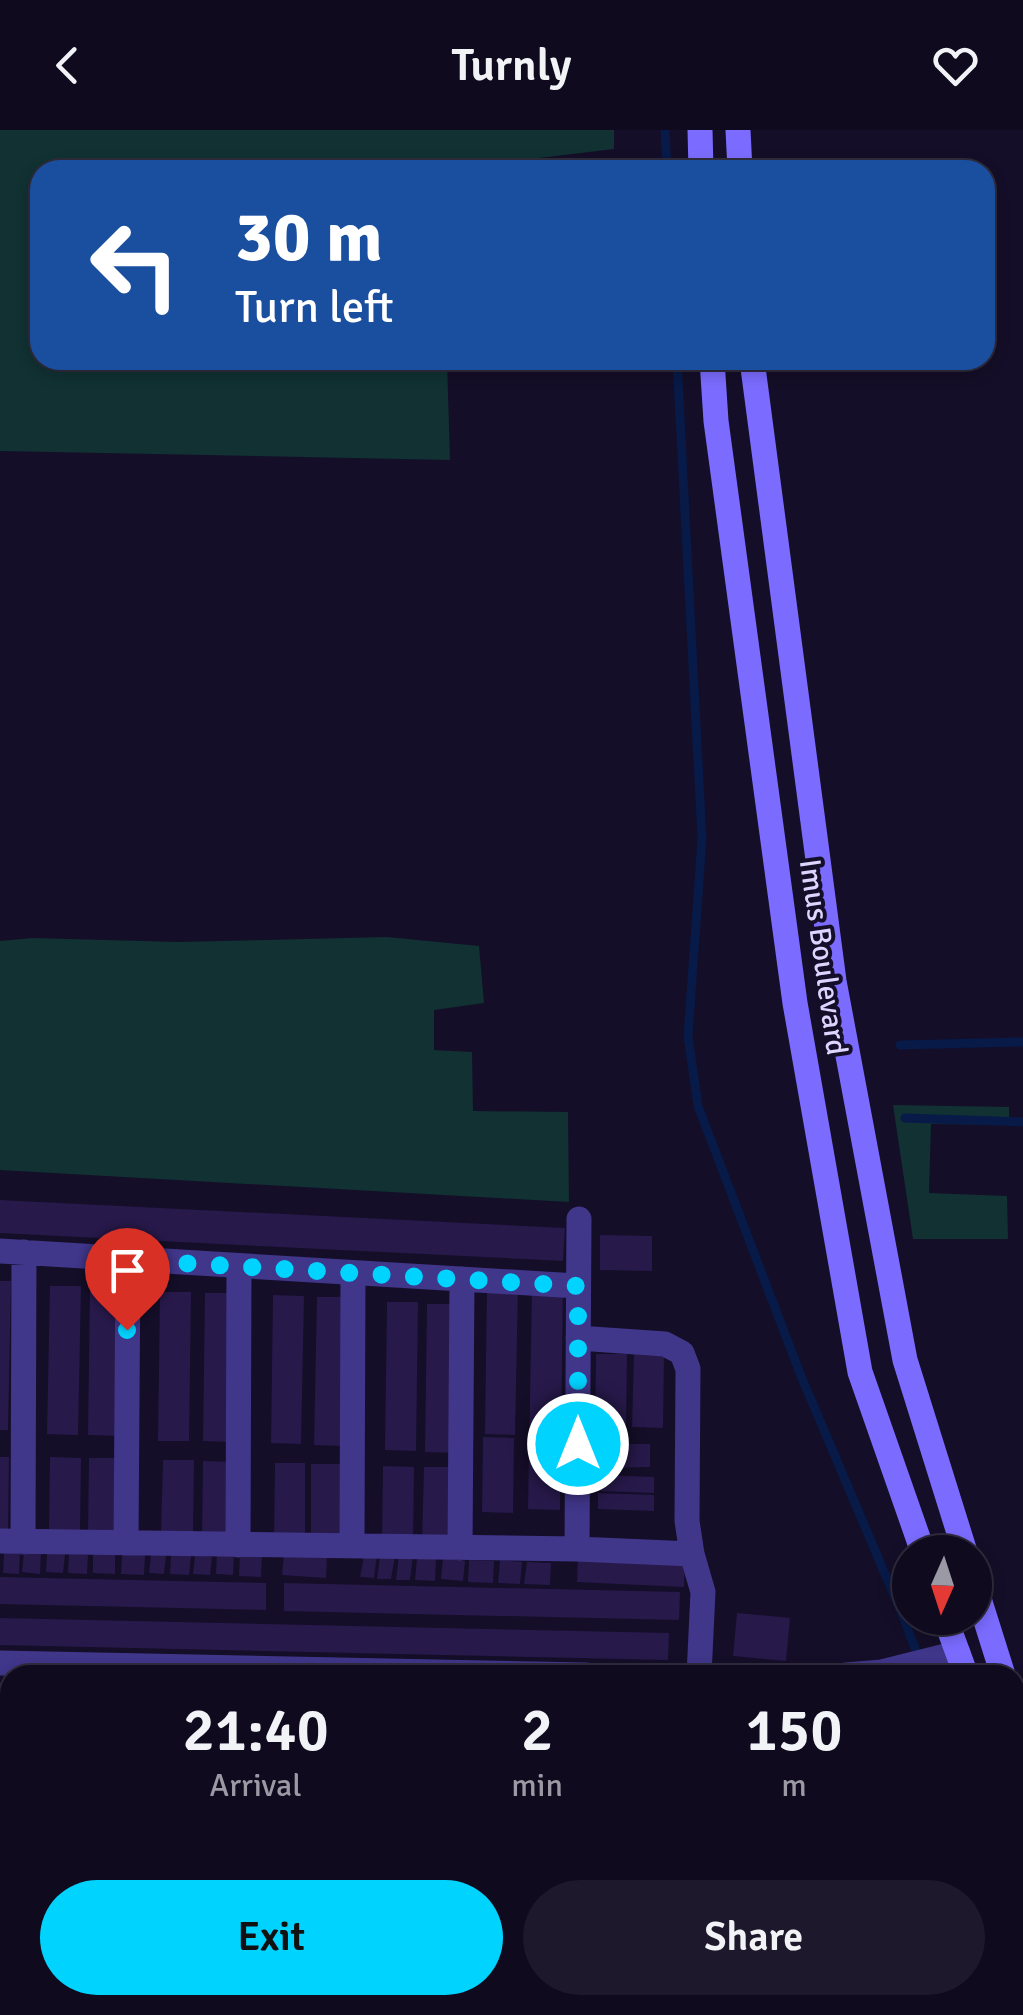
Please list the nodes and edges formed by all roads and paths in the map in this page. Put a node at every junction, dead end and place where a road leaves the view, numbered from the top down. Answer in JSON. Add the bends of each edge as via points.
{"nodes":[{"id":1,"x":700,"y":130,"type":"edge"},
{"id":2,"x":738,"y":130,"type":"edge"},
{"id":3,"x":701,"y":160,"type":"edge"},
{"id":4,"x":740,"y":160,"type":"edge"},
{"id":5,"x":713,"y":370,"type":"edge"},
{"id":6,"x":753,"y":370,"type":"edge"},
{"id":7,"x":580,"y":1219,"type":"dead end"},
{"id":8,"x":12,"y":1252,"type":"edge"},
{"id":9,"x":128,"y":1260,"type":"junction"},
{"id":10,"x":239,"y":1266,"type":"junction"},
{"id":11,"x":353,"y":1273,"type":"junction"},
{"id":12,"x":462,"y":1279,"type":"junction"},
{"id":13,"x":578,"y":1286,"type":"junction"},
{"id":14,"x":578,"y":1338,"type":"junction"},
{"id":15,"x":917,"y":1535,"type":"edge"},
{"id":16,"x":960,"y":1535,"type":"edge"},
{"id":17,"x":12,"y":1541,"type":"edge"},
{"id":18,"x":126,"y":1543,"type":"junction"},
{"id":19,"x":238,"y":1544,"type":"junction"},
{"id":20,"x":352,"y":1546,"type":"junction"},
{"id":21,"x":460,"y":1548,"type":"junction"},
{"id":22,"x":577,"y":1549,"type":"junction"},
{"id":23,"x":692,"y":1554,"type":"junction"},
{"id":24,"x":949,"y":1635,"type":"edge"},
{"id":25,"x":990,"y":1635,"type":"edge"},
{"id":26,"x":953,"y":1662,"type":"edge"},
{"id":27,"x":0,"y":1663,"type":"edge"},
{"id":28,"x":98,"y":1665,"type":"edge"},
{"id":29,"x":699,"y":1665,"type":"edge"},
{"id":30,"x":1000,"y":1665,"type":"edge"}],
"edges":[{"from":1,"to":3,"type":"main road"},
{"from":2,"to":4,"type":"main road"},
{"from":5,"to":15,"type":"main road","name":"Imus Boulevard","via":[[792,984],[860,1372]]},
{"from":6,"to":16,"type":"main road","name":"Imus Boulevard","via":[[834,981],[905,1360]]},
{"from":7,"to":13,"type":"street"},
{"from":8,"to":9,"type":"street"},
{"from":8,"to":17,"type":"street"},
{"from":9,"to":10,"type":"street"},
{"from":9,"to":18,"type":"street"},
{"from":10,"to":11,"type":"street"},
{"from":10,"to":19,"type":"street"},
{"from":11,"to":12,"type":"street"},
{"from":11,"to":20,"type":"street"},
{"from":12,"to":13,"type":"street"},
{"from":12,"to":21,"type":"street"},
{"from":13,"to":14,"type":"street"},
{"from":14,"to":22,"type":"street"},
{"from":14,"to":23,"type":"street","via":[[665,1344],[682,1353],[688,1369]]},
{"from":17,"to":18,"type":"street"},
{"from":18,"to":19,"type":"street"},
{"from":19,"to":20,"type":"street"},
{"from":20,"to":21,"type":"street"},
{"from":21,"to":22,"type":"street"},
{"from":22,"to":23,"type":"street"},
{"from":23,"to":29,"type":"street","via":[[703,1592]]},
{"from":24,"to":26,"type":"main road"},
{"from":25,"to":30,"type":"main road"},
{"from":27,"to":28,"type":"street"}]}
